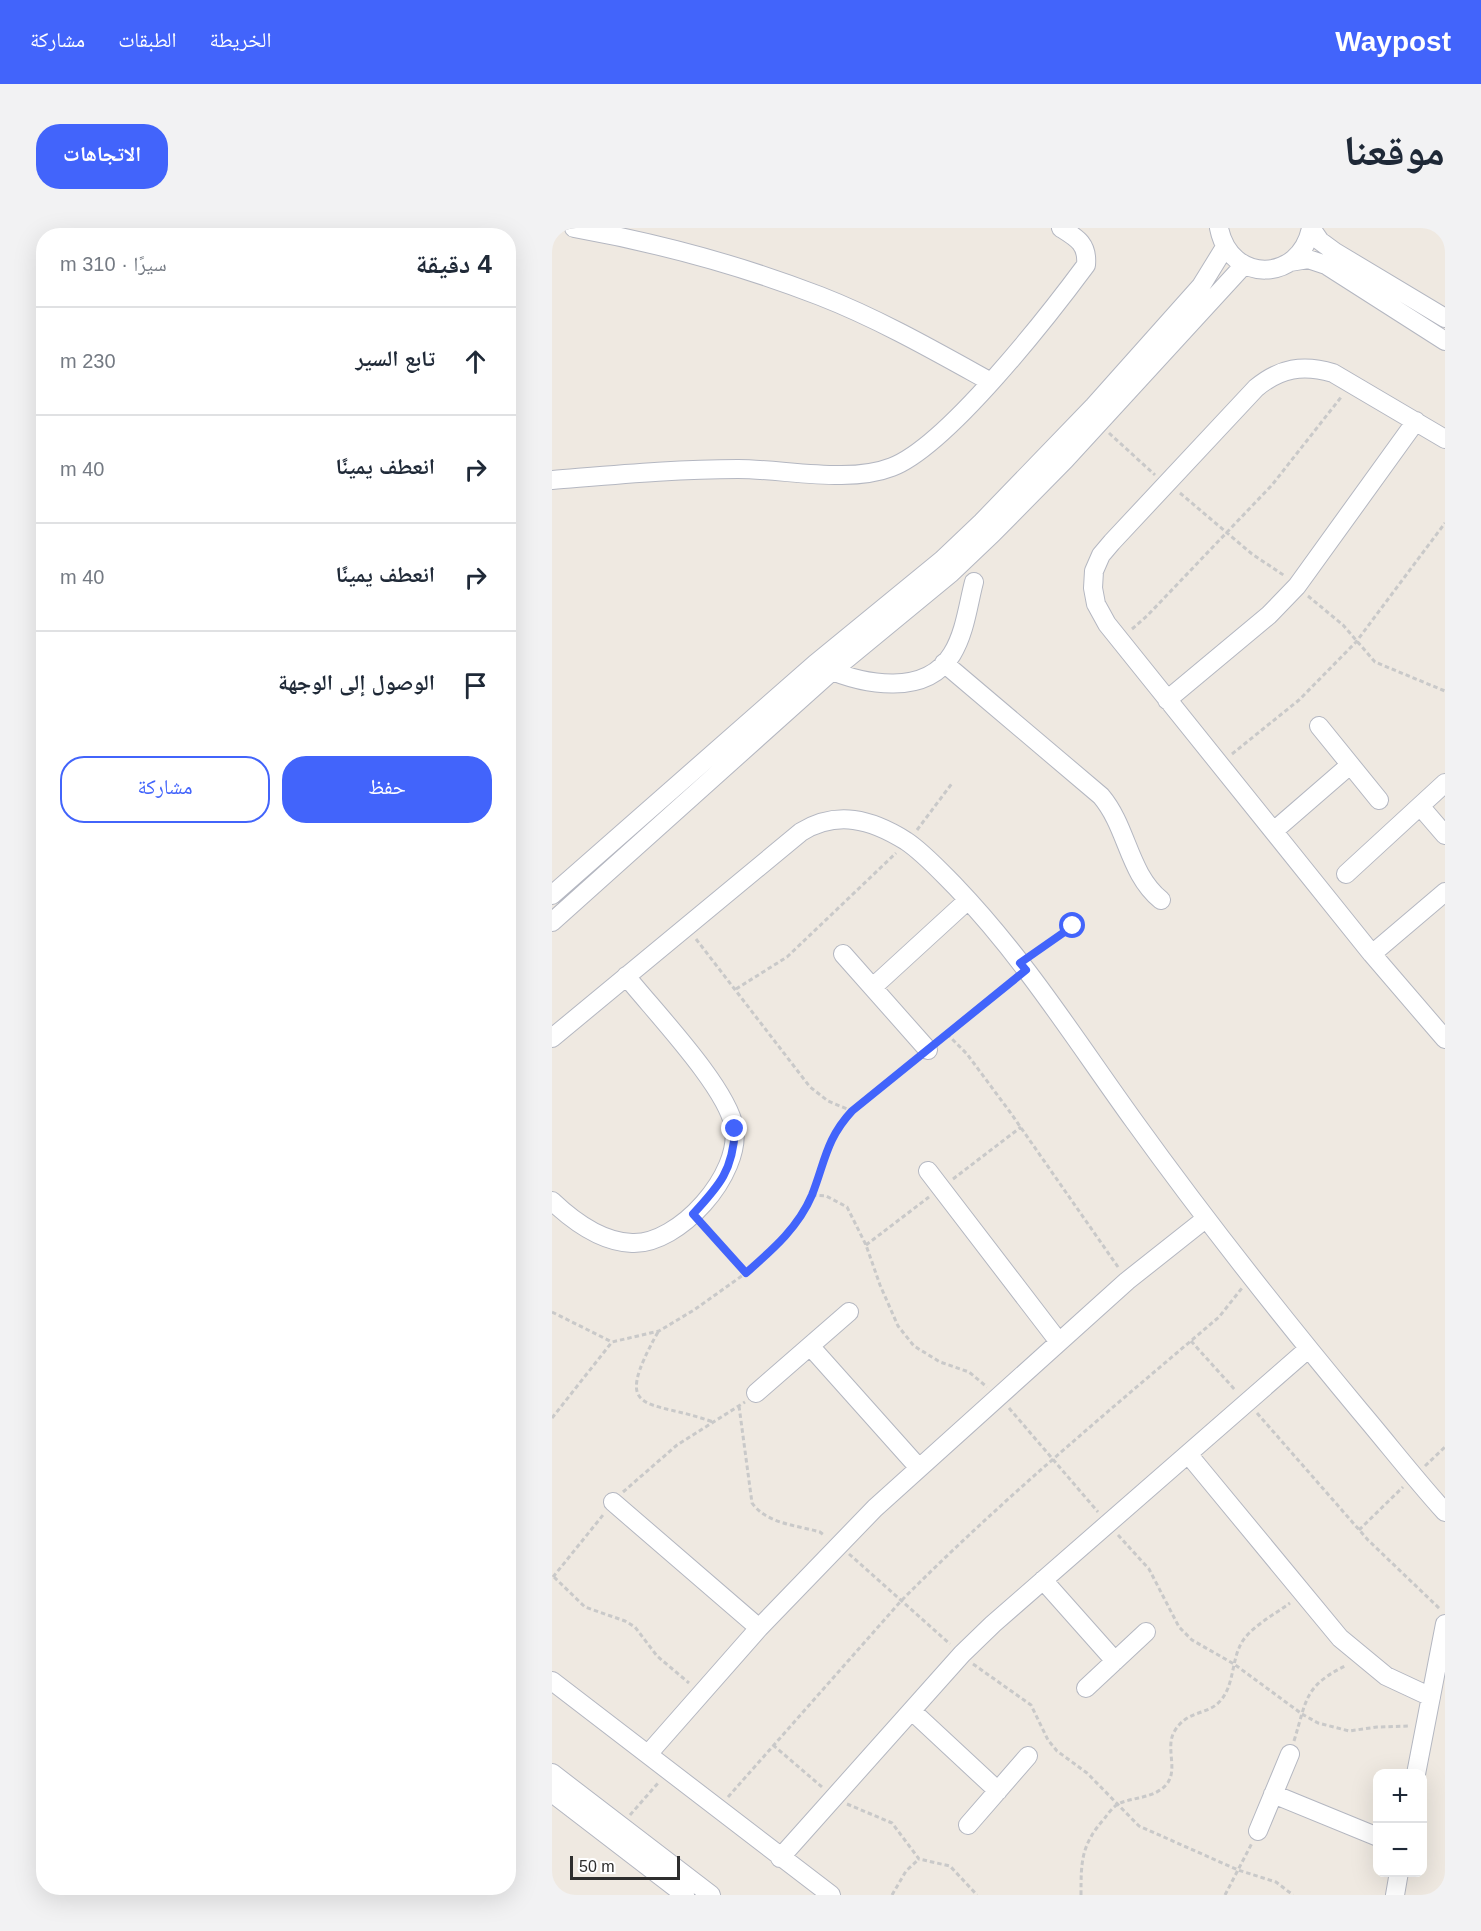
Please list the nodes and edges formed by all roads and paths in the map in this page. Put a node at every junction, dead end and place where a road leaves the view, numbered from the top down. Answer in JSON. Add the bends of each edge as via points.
{"nodes":[{"id":1,"x":574,"y":228,"type":"edge"},
{"id":2,"x":1060,"y":228,"type":"edge"},
{"id":3,"x":1219,"y":228,"type":"edge"},
{"id":4,"x":1311,"y":228,"type":"edge"},
{"id":5,"x":1225,"y":247,"type":"junction"},
{"id":6,"x":1290,"y":262,"type":"junction"},
{"id":7,"x":1244,"y":265,"type":"junction"},
{"id":8,"x":1445,"y":318,"type":"edge"},
{"id":9,"x":1445,"y":341,"type":"edge"},
{"id":10,"x":990,"y":382,"type":"junction"},
{"id":11,"x":1351,"y":383,"type":"junction"},
{"id":12,"x":1416,"y":421,"type":"junction"},
{"id":13,"x":1099,"y":423,"type":"junction"},
{"id":14,"x":1445,"y":439,"type":"edge"},
{"id":15,"x":552,"y":480,"type":"edge"},
{"id":16,"x":1166,"y":483,"type":"junction"},
{"id":17,"x":1445,"y":523,"type":"edge"},
{"id":18,"x":1227,"y":532,"type":"junction"},
{"id":19,"x":974,"y":582,"type":"dead end"},
{"id":20,"x":1297,"y":586,"type":"junction"},
{"id":21,"x":1118,"y":638,"type":"junction"},
{"id":22,"x":1356,"y":642,"type":"junction"},
{"id":23,"x":945,"y":663,"type":"junction"},
{"id":24,"x":824,"y":668,"type":"junction"},
{"id":25,"x":1445,"y":691,"type":"edge"},
{"id":26,"x":1167,"y":700,"type":"junction"},
{"id":27,"x":1319,"y":726,"type":"dead end"},
{"id":28,"x":1221,"y":762,"type":"junction"},
{"id":29,"x":1350,"y":765,"type":"junction"},
{"id":30,"x":953,"y":782,"type":"dead end"},
{"id":31,"x":1445,"y":783,"type":"edge"},
{"id":32,"x":1379,"y":800,"type":"dead end"},
{"id":33,"x":1420,"y":806,"type":"junction"},
{"id":34,"x":1275,"y":830,"type":"junction"},
{"id":35,"x":1445,"y":835,"type":"edge"},
{"id":36,"x":908,"y":842,"type":"junction"},
{"id":37,"x":1346,"y":874,"type":"dead end"},
{"id":38,"x":1445,"y":892,"type":"edge"},
{"id":39,"x":552,"y":895,"type":"edge"},
{"id":40,"x":969,"y":900,"type":"junction"},
{"id":41,"x":1161,"y":900,"type":"dead end"},
{"id":42,"x":552,"y":922,"type":"edge"},
{"id":43,"x":1073,"y":926,"type":"dead end"},
{"id":44,"x":687,"y":927,"type":"junction"},
{"id":45,"x":843,"y":954,"type":"dead end"},
{"id":46,"x":1372,"y":954,"type":"junction"},
{"id":47,"x":1023,"y":967,"type":"junction"},
{"id":48,"x":626,"y":976,"type":"junction"},
{"id":49,"x":873,"y":987,"type":"junction"},
{"id":50,"x":736,"y":989,"type":"junction"},
{"id":51,"x":1442,"y":1028,"type":"edge"},
{"id":52,"x":947,"y":1034,"type":"junction"},
{"id":53,"x":552,"y":1038,"type":"edge"},
{"id":54,"x":928,"y":1050,"type":"junction"},
{"id":55,"x":852,"y":1111,"type":"junction"},
{"id":56,"x":928,"y":1171,"type":"dead end"},
{"id":57,"x":812,"y":1195,"type":"junction"},
{"id":58,"x":552,"y":1201,"type":"edge"},
{"id":59,"x":693,"y":1214,"type":"junction"},
{"id":60,"x":1204,"y":1220,"type":"junction"},
{"id":61,"x":746,"y":1273,"type":"junction"},
{"id":62,"x":1248,"y":1276,"type":"junction"},
{"id":63,"x":1127,"y":1281,"type":"junction"},
{"id":64,"x":552,"y":1312,"type":"edge"},
{"id":65,"x":849,"y":1312,"type":"dead end"},
{"id":66,"x":659,"y":1331,"type":"junction"},
{"id":67,"x":1191,"y":1341,"type":"junction"},
{"id":68,"x":612,"y":1342,"type":"junction"},
{"id":69,"x":1059,"y":1342,"type":"junction"},
{"id":70,"x":810,"y":1346,"type":"junction"},
{"id":71,"x":1308,"y":1349,"type":"junction"},
{"id":72,"x":756,"y":1393,"type":"joint"},
{"id":73,"x":1000,"y":1397,"type":"junction"},
{"id":74,"x":1247,"y":1402,"type":"junction"},
{"id":75,"x":740,"y":1406,"type":"junction"},
{"id":76,"x":552,"y":1418,"type":"edge"},
{"id":77,"x":713,"y":1422,"type":"junction"},
{"id":78,"x":1188,"y":1454,"type":"junction"},
{"id":79,"x":1053,"y":1459,"type":"junction"},
{"id":80,"x":918,"y":1468,"type":"junction"},
{"id":81,"x":613,"y":1502,"type":"junction"},
{"id":82,"x":1445,"y":1512,"type":"edge"},
{"id":83,"x":1108,"y":1524,"type":"junction"},
{"id":84,"x":838,"y":1544,"type":"junction"},
{"id":85,"x":553,"y":1576,"type":"edge"},
{"id":86,"x":1043,"y":1580,"type":"junction"},
{"id":87,"x":1302,"y":1594,"type":"junction"},
{"id":88,"x":901,"y":1600,"type":"junction"},
{"id":89,"x":1445,"y":1614,"type":"edge"},
{"id":90,"x":1445,"y":1624,"type":"edge"},
{"id":91,"x":759,"y":1628,"type":"junction"},
{"id":92,"x":1146,"y":1632,"type":"dead end"},
{"id":93,"x":962,"y":1654,"type":"junction"},
{"id":94,"x":1362,"y":1658,"type":"junction"},
{"id":95,"x":1115,"y":1661,"type":"junction"},
{"id":96,"x":1234,"y":1664,"type":"junction"},
{"id":97,"x":552,"y":1681,"type":"edge"},
{"id":98,"x":1086,"y":1688,"type":"dead end"},
{"id":99,"x":702,"y":1693,"type":"junction"},
{"id":100,"x":1431,"y":1697,"type":"junction"},
{"id":101,"x":912,"y":1711,"type":"junction"},
{"id":102,"x":1302,"y":1714,"type":"junction"},
{"id":103,"x":1424,"y":1727,"type":"junction"},
{"id":104,"x":773,"y":1745,"type":"junction"},
{"id":105,"x":649,"y":1753,"type":"junction"},
{"id":106,"x":1290,"y":1754,"type":"joint"},
{"id":107,"x":1028,"y":1756,"type":"dead end"},
{"id":108,"x":670,"y":1769,"type":"junction"},
{"id":109,"x":1417,"y":1769,"type":"edge"},
{"id":110,"x":552,"y":1773,"type":"edge"},
{"id":111,"x":998,"y":1791,"type":"junction"},
{"id":112,"x":552,"y":1793,"type":"edge"},
{"id":113,"x":1273,"y":1794,"type":"junction"},
{"id":114,"x":834,"y":1797,"type":"junction"},
{"id":115,"x":1117,"y":1804,"type":"junction"},
{"id":116,"x":720,"y":1807,"type":"junction"},
{"id":117,"x":968,"y":1825,"type":"dead end"},
{"id":118,"x":620,"y":1826,"type":"junction"},
{"id":119,"x":1258,"y":1831,"type":"joint"},
{"id":120,"x":1373,"y":1835,"type":"edge"},
{"id":121,"x":780,"y":1858,"type":"junction"},
{"id":122,"x":918,"y":1859,"type":"junction"},
{"id":123,"x":1238,"y":1870,"type":"junction"},
{"id":124,"x":1398,"y":1877,"type":"edge"},
{"id":125,"x":685,"y":1895,"type":"edge"},
{"id":126,"x":711,"y":1895,"type":"edge"},
{"id":127,"x":831,"y":1895,"type":"edge"},
{"id":128,"x":892,"y":1895,"type":"edge"},
{"id":129,"x":977,"y":1895,"type":"edge"},
{"id":130,"x":1081,"y":1895,"type":"edge"},
{"id":131,"x":1226,"y":1895,"type":"edge"},
{"id":132,"x":1293,"y":1895,"type":"edge"},
{"id":133,"x":1395,"y":1895,"type":"edge"}],
"edges":[{"from":1,"to":10,"type":"street","via":[[731,264],[820,296],[907,336]]},
{"from":2,"to":10,"type":"street","via":[[1084,244],[1086,265]]},
{"from":3,"to":5,"type":"street"},
{"from":4,"to":6,"type":"street","via":[[1305,248]]},
{"from":4,"to":8,"type":"street","via":[[1320,241],[1342,256]]},
{"from":5,"to":7,"type":"street"},
{"from":5,"to":24,"type":"street","via":[[1201,286],[1022,483]]},
{"from":6,"to":7,"type":"street","via":[[1263,270]]},
{"from":6,"to":9,"type":"street","via":[[1317,261]]},
{"from":7,"to":13,"type":"street"},
{"from":10,"to":15,"type":"street","via":[[924,448],[901,463],[874,473],[739,469]]},
{"from":11,"to":12,"type":"street"},
{"from":11,"to":16,"type":"street","via":[[1317,368],[1284,370],[1269,377]]},
{"from":11,"to":18,"type":"path","via":[[1284,471]]},
{"from":12,"to":14,"type":"street"},
{"from":12,"to":20,"type":"street"},
{"from":13,"to":16,"type":"path","via":[[1134,459]]},
{"from":13,"to":24,"type":"street","via":[[951,573]]},
{"from":16,"to":18,"type":"path"},
{"from":16,"to":21,"type":"street","via":[[1101,555],[1094,570],[1096,604]]},
{"from":17,"to":22,"type":"path"},
{"from":18,"to":20,"type":"path"},
{"from":18,"to":21,"type":"path","via":[[1147,616]]},
{"from":19,"to":23,"type":"street","via":[[958,643]]},
{"from":20,"to":22,"type":"path"},
{"from":20,"to":26,"type":"street","via":[[1261,622]]},
{"from":21,"to":26,"type":"street"},
{"from":22,"to":25,"type":"path","via":[[1375,662]]},
{"from":22,"to":28,"type":"path","via":[[1299,700]]},
{"from":23,"to":24,"type":"street","via":[[910,682],[888,685]]},
{"from":23,"to":41,"type":"street","via":[[1101,796],[1114,812],[1140,879]]},
{"from":24,"to":39,"type":"street"},
{"from":24,"to":42,"type":"street"},
{"from":26,"to":28,"type":"street"},
{"from":27,"to":29,"type":"street"},
{"from":28,"to":34,"type":"street"},
{"from":29,"to":32,"type":"street"},
{"from":29,"to":34,"type":"street"},
{"from":30,"to":36,"type":"path"},
{"from":31,"to":33,"type":"street"},
{"from":33,"to":35,"type":"street"},
{"from":33,"to":37,"type":"street"},
{"from":34,"to":46,"type":"street"},
{"from":36,"to":40,"type":"street"},
{"from":36,"to":44,"type":"street","via":[[872,824],[850,819],[816,822]]},
{"from":36,"to":50,"type":"path","via":[[817,926],[802,945]]},
{"from":38,"to":46,"type":"street"},
{"from":40,"to":47,"type":"street"},
{"from":40,"to":49,"type":"street"},
{"from":43,"to":47,"type":"path"},
{"from":44,"to":48,"type":"street"},
{"from":44,"to":50,"type":"path"},
{"from":45,"to":49,"type":"street"},
{"from":46,"to":51,"type":"street"},
{"from":47,"to":52,"type":"path"},
{"from":47,"to":60,"type":"street"},
{"from":48,"to":53,"type":"street"},
{"from":48,"to":59,"type":"street","via":[[729,1107],[735,1129],[734,1152],[726,1174]]},
{"from":49,"to":54,"type":"street"},
{"from":50,"to":55,"type":"path","via":[[810,1087],[828,1101]]},
{"from":52,"to":54,"type":"path"},
{"from":52,"to":63,"type":"path","via":[[968,1054]]},
{"from":54,"to":55,"type":"path"},
{"from":55,"to":57,"type":"path","via":[[832,1137]]},
{"from":56,"to":69,"type":"street"},
{"from":57,"to":61,"type":"path","via":[[780,1242]]},
{"from":57,"to":73,"type":"path","via":[[826,1196],[847,1207],[898,1326],[914,1346],[940,1362],[969,1372]]},
{"from":58,"to":59,"type":"street","via":[[585,1227],[608,1238],[632,1243],[655,1239]]},
{"from":59,"to":61,"type":"path"},
{"from":60,"to":62,"type":"street"},
{"from":60,"to":63,"type":"street"},
{"from":61,"to":66,"type":"path"},
{"from":62,"to":67,"type":"path","via":[[1229,1307]]},
{"from":62,"to":71,"type":"street"},
{"from":63,"to":69,"type":"street"},
{"from":64,"to":68,"type":"path"},
{"from":65,"to":70,"type":"street"},
{"from":66,"to":68,"type":"path"},
{"from":66,"to":77,"type":"path","via":[[636,1374],[639,1396],[649,1405]]},
{"from":67,"to":74,"type":"path"},
{"from":67,"to":79,"type":"path"},
{"from":68,"to":76,"type":"path"},
{"from":69,"to":73,"type":"street"},
{"from":70,"to":72,"type":"street"},
{"from":70,"to":80,"type":"street"},
{"from":71,"to":74,"type":"street"},
{"from":71,"to":82,"type":"street"},
{"from":72,"to":75,"type":"path"},
{"from":73,"to":79,"type":"path"},
{"from":73,"to":80,"type":"street"},
{"from":74,"to":78,"type":"street"},
{"from":74,"to":89,"type":"path","via":[[1364,1535]]},
{"from":75,"to":77,"type":"path"},
{"from":75,"to":84,"type":"path","via":[[752,1503],[758,1512],[771,1520],[820,1532]]},
{"from":77,"to":81,"type":"path","via":[[668,1452]]},
{"from":78,"to":83,"type":"street"},
{"from":78,"to":87,"type":"street"},
{"from":79,"to":83,"type":"path"},
{"from":79,"to":88,"type":"path"},
{"from":80,"to":84,"type":"street"},
{"from":81,"to":85,"type":"path"},
{"from":81,"to":91,"type":"street"},
{"from":83,"to":86,"type":"street"},
{"from":83,"to":96,"type":"path","via":[[1149,1569],[1179,1627],[1192,1640]]},
{"from":84,"to":88,"type":"path"},
{"from":84,"to":91,"type":"street"},
{"from":85,"to":99,"type":"path","via":[[585,1607],[635,1627],[667,1665]]},
{"from":86,"to":93,"type":"street"},
{"from":86,"to":95,"type":"street"},
{"from":87,"to":94,"type":"street"},
{"from":87,"to":96,"type":"path","via":[[1248,1635]]},
{"from":88,"to":93,"type":"path"},
{"from":88,"to":104,"type":"path"},
{"from":90,"to":100,"type":"street"},
{"from":91,"to":99,"type":"street"},
{"from":92,"to":95,"type":"street"},
{"from":93,"to":101,"type":"street"},
{"from":93,"to":115,"type":"path","via":[[985,1675],[1031,1705],[1047,1740]]},
{"from":94,"to":100,"type":"street","via":[[1386,1676]]},
{"from":94,"to":102,"type":"path","via":[[1317,1683],[1307,1695]]},
{"from":95,"to":98,"type":"street"},
{"from":96,"to":102,"type":"path"},
{"from":96,"to":115,"type":"path","via":[[1221,1700],[1191,1714],[1173,1734],[1169,1748],[1171,1776],[1166,1785],[1143,1798]]},
{"from":97,"to":105,"type":"street"},
{"from":99,"to":105,"type":"street"},
{"from":100,"to":103,"type":"street"},
{"from":101,"to":111,"type":"street"},
{"from":101,"to":114,"type":"street"},
{"from":102,"to":103,"type":"path","via":[[1318,1723],[1349,1731]]},
{"from":102,"to":106,"type":"path"},
{"from":103,"to":109,"type":"street"},
{"from":104,"to":114,"type":"path"},
{"from":104,"to":116,"type":"path"},
{"from":105,"to":108,"type":"street"},
{"from":106,"to":113,"type":"street"},
{"from":107,"to":111,"type":"street"},
{"from":108,"to":116,"type":"street"},
{"from":108,"to":118,"type":"path"},
{"from":110,"to":118,"type":"street"},
{"from":111,"to":117,"type":"street"},
{"from":112,"to":125,"type":"street"},
{"from":113,"to":119,"type":"street"},
{"from":113,"to":120,"type":"street"},
{"from":114,"to":121,"type":"street"},
{"from":114,"to":122,"type":"path","via":[[892,1823]]},
{"from":115,"to":123,"type":"path","via":[[1149,1832]]},
{"from":115,"to":130,"type":"path","via":[[1083,1850]]},
{"from":116,"to":121,"type":"street"},
{"from":118,"to":126,"type":"street"},
{"from":119,"to":123,"type":"path"},
{"from":121,"to":127,"type":"street"},
{"from":122,"to":128,"type":"path"},
{"from":122,"to":129,"type":"path","via":[[950,1866]]},
{"from":123,"to":131,"type":"path"},
{"from":123,"to":132,"type":"path","via":[[1276,1882]]},
{"from":124,"to":133,"type":"street"}]}
